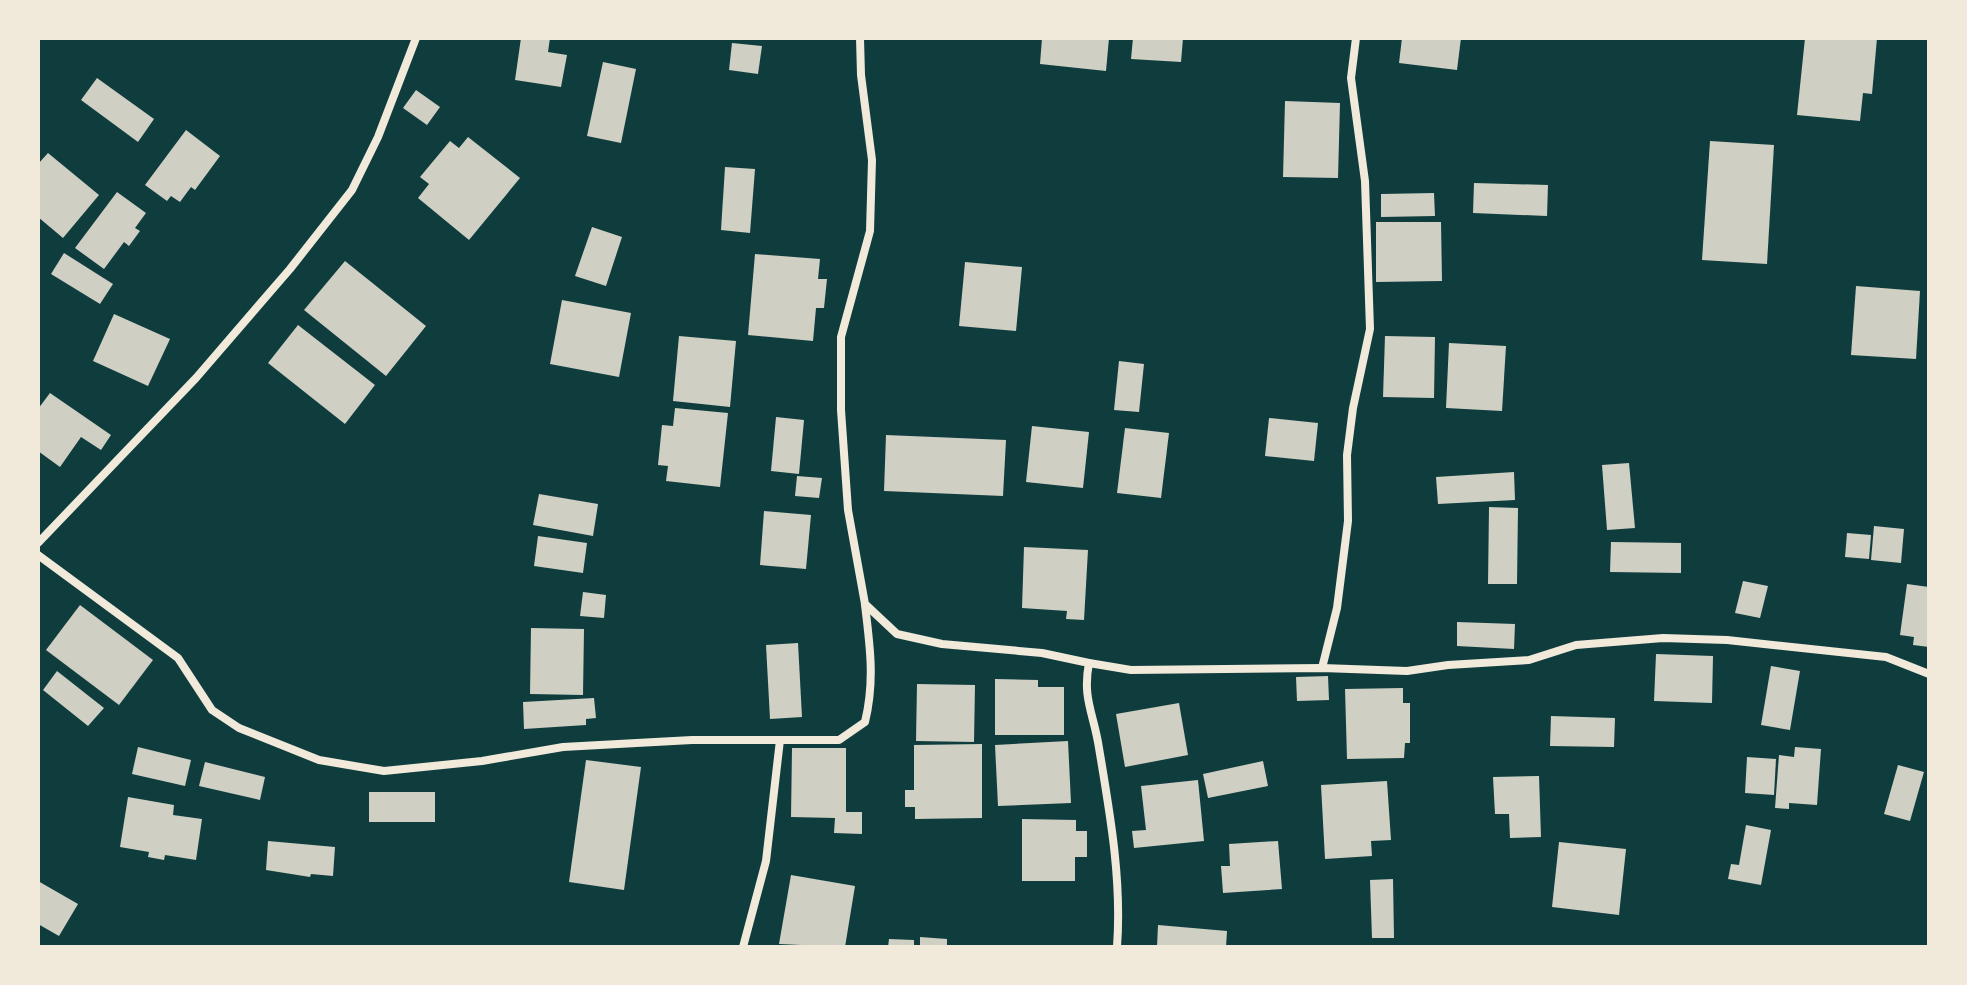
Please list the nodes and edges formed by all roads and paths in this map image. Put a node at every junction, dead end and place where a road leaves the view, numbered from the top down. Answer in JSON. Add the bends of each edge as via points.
{"nodes":[{"id":1,"x":416,"y":38,"type":"edge"},
{"id":2,"x":860,"y":38,"type":"edge"},
{"id":3,"x":1356,"y":38,"type":"edge"},
{"id":4,"x":38,"y":543,"type":"edge"},
{"id":5,"x":38,"y":555,"type":"edge"},
{"id":6,"x":865,"y":604,"type":"junction"},
{"id":7,"x":1089,"y":663,"type":"junction"},
{"id":8,"x":1322,"y":668,"type":"junction"},
{"id":9,"x":1929,"y":674,"type":"edge"},
{"id":10,"x":780,"y":740,"type":"junction"},
{"id":11,"x":743,"y":947,"type":"edge"},
{"id":12,"x":1117,"y":947,"type":"edge"}],
"edges":[{"from":1,"to":4,"type":"street","via":[[352,190],[196,378]]},
{"from":2,"to":6,"type":"street","via":[[872,160],[870,231],[841,337],[841,410],[848,510]]},
{"from":3,"to":8,"type":"street","via":[[1351,78],[1365,181],[1370,329],[1349,439],[1348,521],[1337,608]]},
{"from":5,"to":10,"type":"street","via":[[178,658],[212,710],[239,728],[319,760],[384,771],[563,747]]},
{"from":6,"to":7,"type":"street","via":[[897,634]]},
{"from":6,"to":10,"type":"street","via":[[874,674],[865,722],[839,740]]},
{"from":7,"to":8,"type":"street","via":[[1131,670]]},
{"from":7,"to":12,"type":"street","via":[[1084,689],[1112,829],[1120,907]]},
{"from":8,"to":9,"type":"street","via":[[1407,671],[1529,660],[1576,645],[1663,638],[1886,657]]},
{"from":10,"to":11,"type":"street","via":[[766,861]]}]}
